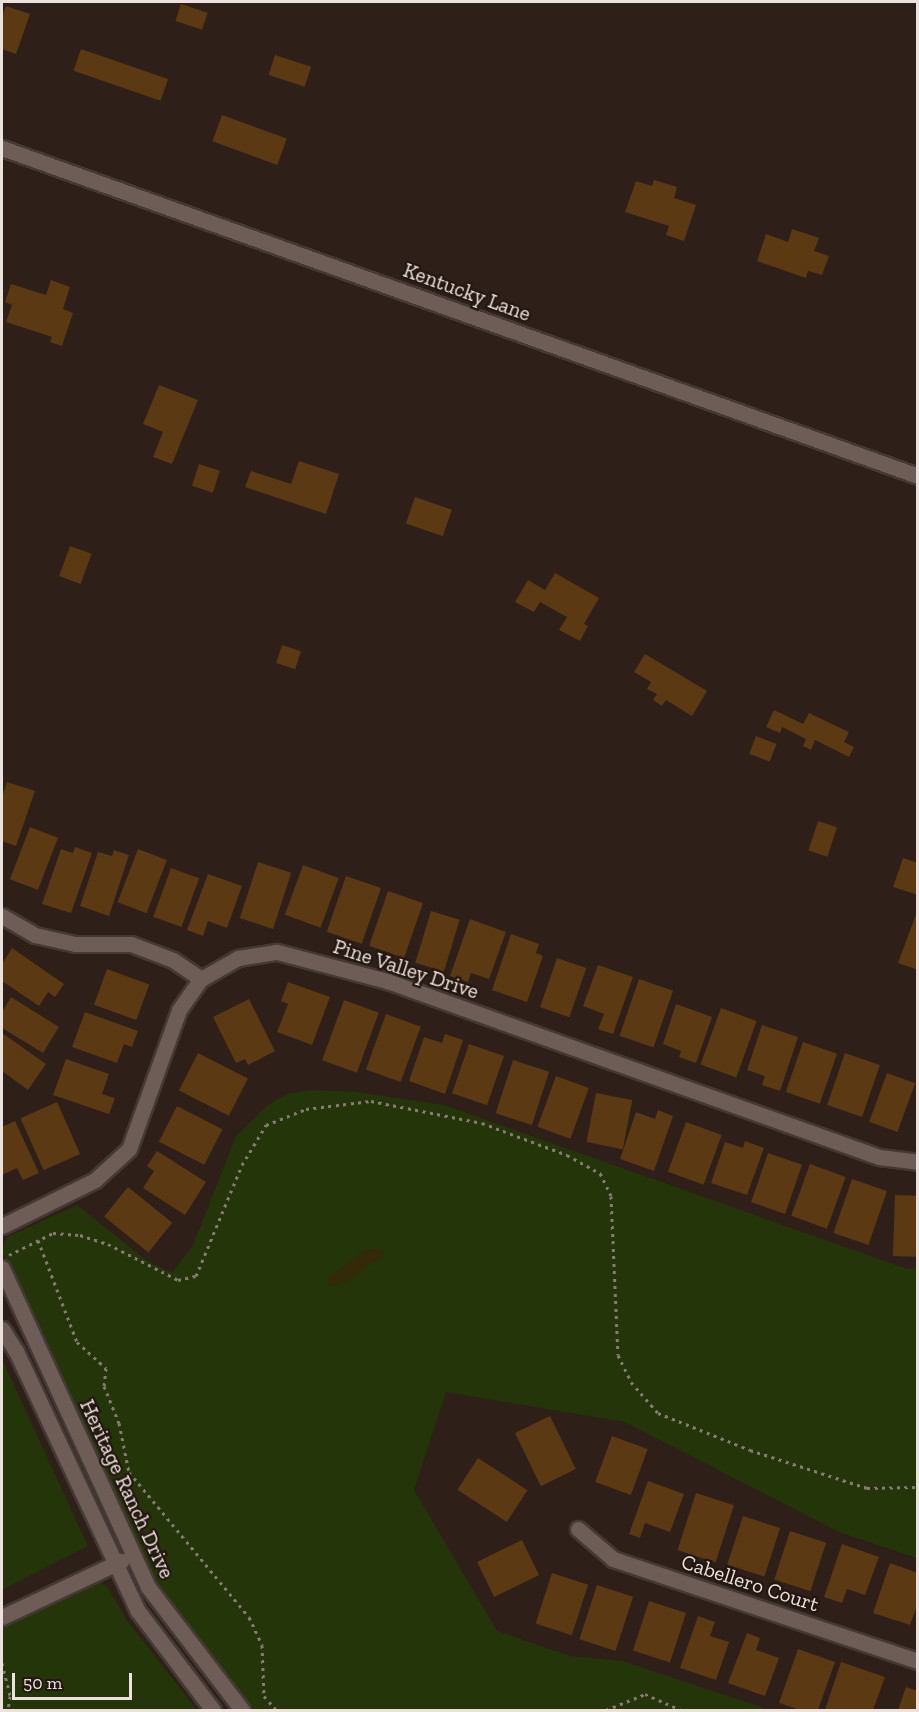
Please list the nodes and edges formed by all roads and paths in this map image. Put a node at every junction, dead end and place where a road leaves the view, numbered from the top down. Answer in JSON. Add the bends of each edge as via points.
{"nodes":[{"id":1,"x":2,"y":148,"type":"edge"},
{"id":2,"x":918,"y":476,"type":"edge"},
{"id":3,"x":2,"y":918,"type":"edge"},
{"id":4,"x":201,"y":979,"type":"junction"},
{"id":5,"x":918,"y":1162,"type":"edge"},
{"id":6,"x":2,"y":1226,"type":"edge"},
{"id":7,"x":38,"y":1240,"type":"junction"},
{"id":8,"x":2,"y":1260,"type":"edge"},
{"id":9,"x":2,"y":1268,"type":"edge"},
{"id":10,"x":2,"y":1329,"type":"edge"},
{"id":11,"x":918,"y":1487,"type":"edge"},
{"id":12,"x":578,"y":1529,"type":"dead end"},
{"id":13,"x":133,"y":1556,"type":"junction"},
{"id":14,"x":112,"y":1564,"type":"junction"},
{"id":15,"x":2,"y":1617,"type":"edge"},
{"id":16,"x":918,"y":1660,"type":"edge"},
{"id":17,"x":2,"y":1663,"type":"edge"},
{"id":18,"x":8,"y":1710,"type":"edge"},
{"id":19,"x":213,"y":1710,"type":"edge"},
{"id":20,"x":242,"y":1710,"type":"edge"},
{"id":21,"x":276,"y":1710,"type":"edge"},
{"id":22,"x":606,"y":1710,"type":"edge"},
{"id":23,"x":681,"y":1710,"type":"edge"}],
"edges":[{"from":1,"to":2,"type":"street","name":"Kentucky Lane"},
{"from":3,"to":4,"type":"street","via":[[35,935],[75,944],[131,944],[173,960]]},
{"from":4,"to":5,"type":"street","name":"Pine Valley Drive","via":[[238,958],[277,952],[387,981],[879,1157]]},
{"from":4,"to":6,"type":"street","name":"Pine Valley Drive","via":[[178,1010],[129,1149],[94,1180]]},
{"from":7,"to":8,"type":"path"},
{"from":7,"to":11,"type":"path","via":[[53,1233],[80,1234],[178,1280],[196,1276],[242,1165],[266,1125],[306,1109],[371,1101],[482,1123],[567,1155],[600,1173],[611,1196],[618,1354],[631,1382],[658,1413],[750,1450],[867,1488]]},
{"from":7,"to":21,"type":"path","via":[[77,1342],[106,1368],[105,1386],[119,1423],[129,1472],[249,1617],[262,1644],[264,1696]]},
{"from":9,"to":13,"type":"street","name":"Heritage Ranch Drive"},
{"from":10,"to":14,"type":"street","name":"Heritage Ranch Drive","via":[[16,1351]]},
{"from":12,"to":16,"type":"street","name":"Cabellero Court","via":[[613,1559]]},
{"from":13,"to":14,"type":"street"},
{"from":13,"to":20,"type":"street","name":"Heritage Ranch Drive","via":[[164,1609]]},
{"from":14,"to":15,"type":"street"},
{"from":14,"to":19,"type":"street","name":"Heritage Ranch Drive","via":[[138,1611]]},
{"from":17,"to":18,"type":"path","via":[[10,1695]]},
{"from":22,"to":23,"type":"path","via":[[645,1694]]}]}
